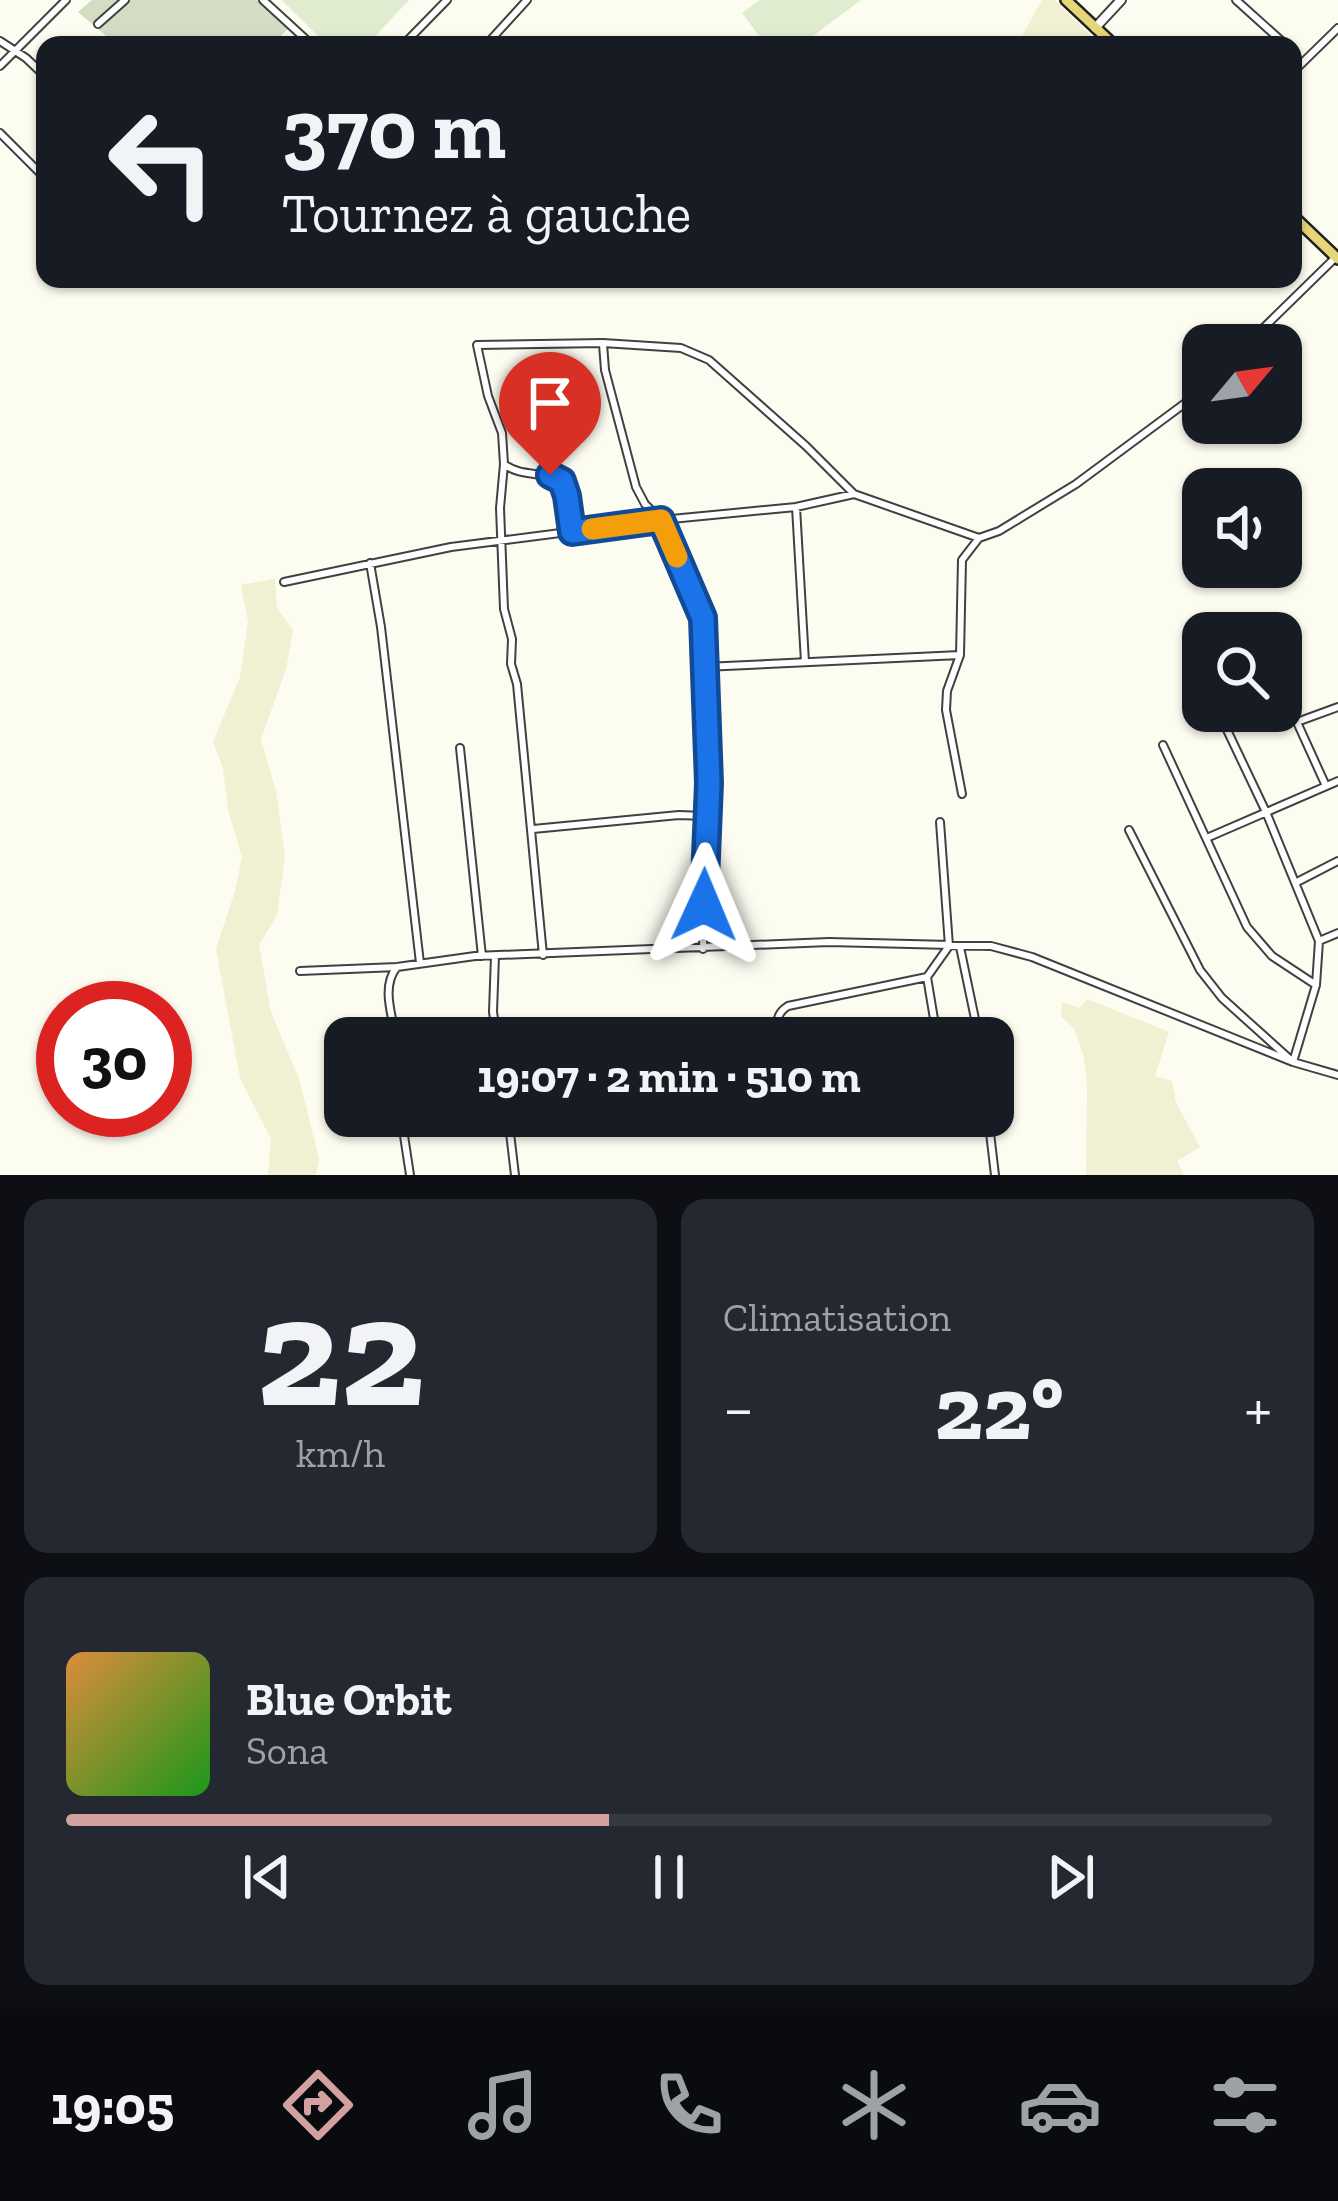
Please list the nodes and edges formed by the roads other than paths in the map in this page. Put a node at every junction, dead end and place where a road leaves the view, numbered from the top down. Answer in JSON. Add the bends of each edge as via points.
{"nodes":[{"id":1,"x":66,"y":0,"type":"edge"},
{"id":2,"x":125,"y":0,"type":"edge"},
{"id":3,"x":262,"y":0,"type":"edge"},
{"id":4,"x":447,"y":0,"type":"edge"},
{"id":5,"x":527,"y":0,"type":"edge"},
{"id":6,"x":1066,"y":0,"type":"edge"},
{"id":7,"x":1121,"y":0,"type":"edge"},
{"id":8,"x":1236,"y":0,"type":"edge"},
{"id":9,"x":98,"y":24,"type":"dead end"},
{"id":10,"x":1095,"y":28,"type":"junction"},
{"id":11,"x":1338,"y":28,"type":"edge"},
{"id":12,"x":302,"y":36,"type":"edge"},
{"id":13,"x":412,"y":36,"type":"edge"},
{"id":14,"x":494,"y":36,"type":"edge"},
{"id":15,"x":1104,"y":36,"type":"edge"},
{"id":16,"x":1276,"y":36,"type":"edge"},
{"id":17,"x":0,"y":40,"type":"edge"},
{"id":18,"x":15,"y":51,"type":"junction"},
{"id":19,"x":1302,"y":60,"type":"edge"},
{"id":20,"x":1305,"y":62,"type":"junction"},
{"id":21,"x":1302,"y":64,"type":"edge"},
{"id":22,"x":0,"y":66,"type":"edge"},
{"id":23,"x":36,"y":68,"type":"edge"},
{"id":24,"x":0,"y":133,"type":"edge"},
{"id":25,"x":36,"y":169,"type":"edge"},
{"id":26,"x":1302,"y":225,"type":"edge"},
{"id":27,"x":1337,"y":258,"type":"edge"},
{"id":28,"x":1268,"y":324,"type":"edge"},
{"id":29,"x":603,"y":343,"type":"junction"},
{"id":30,"x":1182,"y":405,"type":"edge"},
{"id":31,"x":504,"y":464,"type":"junction"},
{"id":32,"x":854,"y":494,"type":"junction"},
{"id":33,"x":796,"y":507,"type":"junction"},
{"id":34,"x":661,"y":520,"type":"junction"},
{"id":35,"x":572,"y":532,"type":"junction"},
{"id":36,"x":979,"y":538,"type":"junction"},
{"id":37,"x":501,"y":542,"type":"junction"},
{"id":38,"x":370,"y":563,"type":"junction"},
{"id":39,"x":284,"y":582,"type":"dead end"},
{"id":40,"x":960,"y":655,"type":"junction"},
{"id":41,"x":805,"y":662,"type":"junction"},
{"id":42,"x":704,"y":668,"type":"junction"},
{"id":43,"x":1338,"y":707,"type":"edge"},
{"id":44,"x":1302,"y":720,"type":"edge"},
{"id":45,"x":1228,"y":732,"type":"edge"},
{"id":46,"x":1302,"y":732,"type":"edge"},
{"id":47,"x":1162,"y":745,"type":"dead end"},
{"id":48,"x":460,"y":748,"type":"dead end"},
{"id":49,"x":1338,"y":781,"type":"edge"},
{"id":50,"x":1326,"y":786,"type":"junction"},
{"id":51,"x":962,"y":794,"type":"dead end"},
{"id":52,"x":1266,"y":812,"type":"junction"},
{"id":53,"x":705,"y":816,"type":"junction"},
{"id":54,"x":940,"y":822,"type":"dead end"},
{"id":55,"x":533,"y":829,"type":"junction"},
{"id":56,"x":1129,"y":830,"type":"dead end"},
{"id":57,"x":1208,"y":838,"type":"junction"},
{"id":58,"x":1338,"y":861,"type":"edge"},
{"id":59,"x":1297,"y":882,"type":"junction"},
{"id":60,"x":1338,"y":933,"type":"edge"},
{"id":61,"x":1318,"y":941,"type":"junction"},
{"id":62,"x":949,"y":946,"type":"junction"},
{"id":63,"x":960,"y":946,"type":"junction"},
{"id":64,"x":703,"y":949,"type":"junction"},
{"id":65,"x":543,"y":955,"type":"junction"},
{"id":66,"x":482,"y":956,"type":"junction"},
{"id":67,"x":495,"y":956,"type":"junction"},
{"id":68,"x":420,"y":963,"type":"junction"},
{"id":69,"x":397,"y":967,"type":"junction"},
{"id":70,"x":300,"y":971,"type":"dead end"},
{"id":71,"x":928,"y":976,"type":"junction"},
{"id":72,"x":1316,"y":985,"type":"junction"},
{"id":73,"x":393,"y":1017,"type":"edge"},
{"id":74,"x":495,"y":1017,"type":"edge"},
{"id":75,"x":778,"y":1017,"type":"edge"},
{"id":76,"x":934,"y":1017,"type":"edge"},
{"id":77,"x":975,"y":1017,"type":"edge"},
{"id":78,"x":1293,"y":1062,"type":"junction"},
{"id":79,"x":1338,"y":1075,"type":"edge"},
{"id":80,"x":404,"y":1137,"type":"edge"},
{"id":81,"x":510,"y":1137,"type":"edge"},
{"id":82,"x":990,"y":1137,"type":"edge"},
{"id":83,"x":410,"y":1175,"type":"edge"},
{"id":84,"x":515,"y":1175,"type":"edge"},
{"id":85,"x":995,"y":1175,"type":"edge"}],
"edges":[{"from":1,"to":18,"type":"street"},
{"from":2,"to":9,"type":"street"},
{"from":3,"to":12,"type":"street"},
{"from":4,"to":13,"type":"street"},
{"from":5,"to":14,"type":"street"},
{"from":6,"to":10,"type":"main road"},
{"from":7,"to":10,"type":"street"},
{"from":8,"to":16,"type":"street"},
{"from":10,"to":15,"type":"main road"},
{"from":11,"to":20,"type":"street"},
{"from":17,"to":18,"type":"street"},
{"from":18,"to":22,"type":"street"},
{"from":18,"to":23,"type":"street"},
{"from":19,"to":20,"type":"street"},
{"from":20,"to":21,"type":"street"},
{"from":24,"to":25,"type":"street"},
{"from":26,"to":27,"type":"main road"},
{"from":27,"to":28,"type":"street"},
{"from":29,"to":31,"type":"street","via":[[477,345]]},
{"from":29,"to":32,"type":"street","via":[[681,348],[710,361]]},
{"from":29,"to":34,"type":"street","via":[[636,487]]},
{"from":30,"to":36,"type":"street","via":[[1076,484]]},
{"from":31,"to":35,"type":"street","via":[[562,481]]},
{"from":31,"to":37,"type":"street"},
{"from":32,"to":33,"type":"street"},
{"from":32,"to":36,"type":"street"},
{"from":33,"to":34,"type":"street"},
{"from":33,"to":41,"type":"street"},
{"from":34,"to":35,"type":"street"},
{"from":34,"to":42,"type":"street","via":[[703,618]]},
{"from":35,"to":37,"type":"street"},
{"from":36,"to":40,"type":"street","via":[[962,560]]},
{"from":37,"to":38,"type":"street"},
{"from":37,"to":55,"type":"street"},
{"from":38,"to":39,"type":"street"},
{"from":38,"to":68,"type":"street"},
{"from":40,"to":41,"type":"street"},
{"from":40,"to":51,"type":"street","via":[[946,710]]},
{"from":41,"to":42,"type":"street"},
{"from":42,"to":53,"type":"street"},
{"from":43,"to":44,"type":"street"},
{"from":45,"to":52,"type":"street"},
{"from":46,"to":50,"type":"street"},
{"from":47,"to":57,"type":"street"},
{"from":48,"to":66,"type":"street"},
{"from":49,"to":50,"type":"street"},
{"from":50,"to":52,"type":"street"},
{"from":52,"to":57,"type":"street"},
{"from":52,"to":59,"type":"street"},
{"from":53,"to":55,"type":"street"},
{"from":53,"to":64,"type":"street"},
{"from":54,"to":62,"type":"street"},
{"from":55,"to":65,"type":"street"},
{"from":56,"to":78,"type":"street","via":[[1200,970]]},
{"from":57,"to":72,"type":"street","via":[[1247,927],[1272,956]]},
{"from":58,"to":59,"type":"street"},
{"from":59,"to":61,"type":"street"},
{"from":60,"to":61,"type":"street"},
{"from":61,"to":72,"type":"street"},
{"from":62,"to":63,"type":"street"},
{"from":62,"to":64,"type":"street"},
{"from":62,"to":71,"type":"street"},
{"from":63,"to":77,"type":"street"},
{"from":63,"to":78,"type":"street","via":[[1031,957]]},
{"from":64,"to":65,"type":"street"},
{"from":65,"to":67,"type":"street"},
{"from":66,"to":67,"type":"street"},
{"from":66,"to":68,"type":"street"},
{"from":67,"to":74,"type":"street"},
{"from":68,"to":69,"type":"street"},
{"from":69,"to":70,"type":"street"},
{"from":69,"to":73,"type":"street","via":[[388,977]]},
{"from":71,"to":75,"type":"street","via":[[788,1006]]},
{"from":71,"to":76,"type":"street"},
{"from":72,"to":78,"type":"street"},
{"from":78,"to":79,"type":"street"},
{"from":80,"to":83,"type":"street"},
{"from":81,"to":84,"type":"street"},
{"from":82,"to":85,"type":"street"}]}
